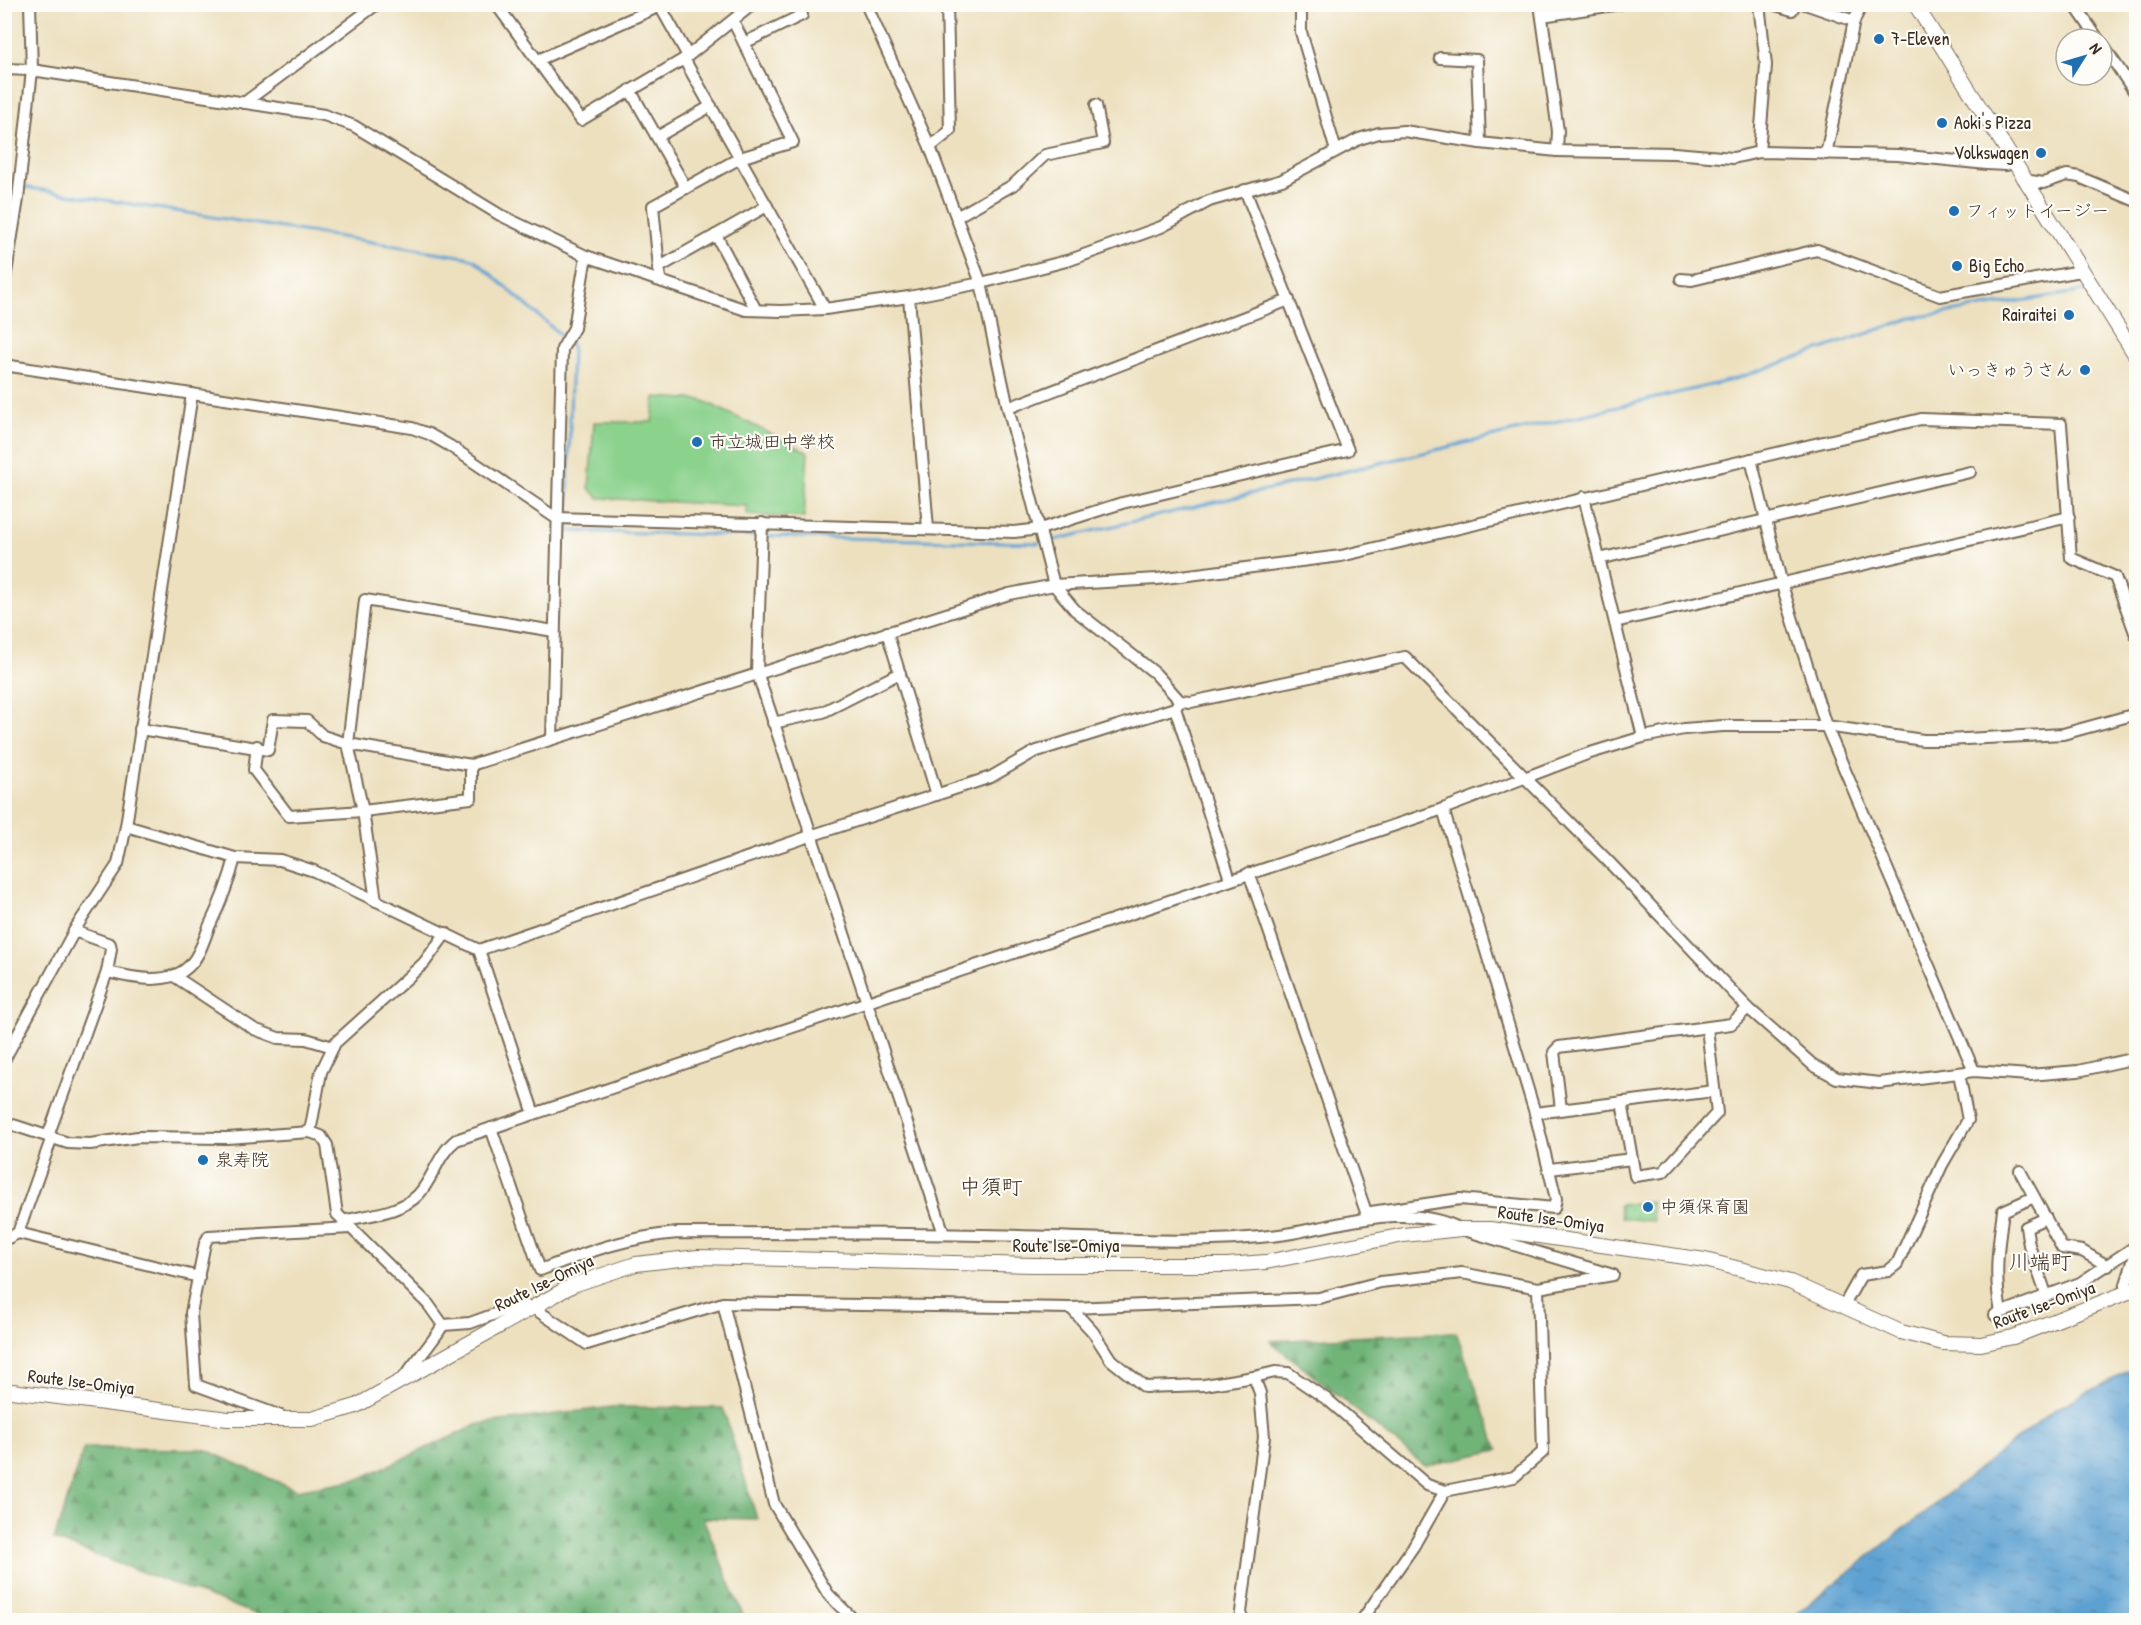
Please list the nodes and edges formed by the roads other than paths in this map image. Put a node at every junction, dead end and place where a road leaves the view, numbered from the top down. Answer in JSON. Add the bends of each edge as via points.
{"nodes":[{"id":1,"x":30,"y":4,"type":"edge"},
{"id":2,"x":377,"y":4,"type":"edge"},
{"id":3,"x":496,"y":4,"type":"edge"},
{"id":4,"x":753,"y":4,"type":"edge"},
{"id":5,"x":799,"y":4,"type":"edge"},
{"id":6,"x":866,"y":4,"type":"edge"},
{"id":7,"x":947,"y":4,"type":"edge"},
{"id":8,"x":1301,"y":4,"type":"edge"},
{"id":9,"x":1540,"y":4,"type":"edge"},
{"id":10,"x":1620,"y":4,"type":"edge"},
{"id":11,"x":1759,"y":4,"type":"edge"},
{"id":12,"x":1772,"y":4,"type":"edge"},
{"id":13,"x":1795,"y":4,"type":"edge"},
{"id":14,"x":1805,"y":4,"type":"edge"},
{"id":15,"x":1862,"y":4,"type":"edge"},
{"id":16,"x":1915,"y":4,"type":"edge"},
{"id":17,"x":2074,"y":4,"type":"edge"},
{"id":18,"x":661,"y":5,"type":"edge"},
{"id":19,"x":1542,"y":16,"type":"junction"},
{"id":20,"x":733,"y":21,"type":"junction"},
{"id":21,"x":1854,"y":21,"type":"junction"},
{"id":22,"x":2090,"y":27,"type":"edge"},
{"id":23,"x":744,"y":43,"type":"junction"},
{"id":24,"x":686,"y":57,"type":"junction"},
{"id":25,"x":1440,"y":58,"type":"dead end"},
{"id":26,"x":538,"y":60,"type":"junction"},
{"id":27,"x":2114,"y":62,"type":"edge"},
{"id":28,"x":4,"y":69,"type":"edge"},
{"id":29,"x":32,"y":70,"type":"junction"},
{"id":30,"x":630,"y":90,"type":"junction"},
{"id":31,"x":2136,"y":94,"type":"edge"},
{"id":32,"x":244,"y":103,"type":"junction"},
{"id":33,"x":1096,"y":105,"type":"dead end"},
{"id":34,"x":711,"y":106,"type":"junction"},
{"id":35,"x":657,"y":137,"type":"junction"},
{"id":36,"x":1480,"y":143,"type":"junction"},
{"id":37,"x":930,"y":147,"type":"junction"},
{"id":38,"x":1336,"y":151,"type":"junction"},
{"id":39,"x":1557,"y":151,"type":"junction"},
{"id":40,"x":1759,"y":152,"type":"junction"},
{"id":41,"x":1826,"y":154,"type":"junction"},
{"id":42,"x":740,"y":158,"type":"junction"},
{"id":43,"x":2013,"y":163,"type":"junction"},
{"id":44,"x":2024,"y":180,"type":"junction"},
{"id":45,"x":686,"y":188,"type":"junction"},
{"id":46,"x":1245,"y":190,"type":"junction"},
{"id":47,"x":2136,"y":201,"type":"edge"},
{"id":48,"x":767,"y":207,"type":"junction"},
{"id":49,"x":958,"y":216,"type":"junction"},
{"id":50,"x":716,"y":235,"type":"junction"},
{"id":51,"x":586,"y":256,"type":"junction"},
{"id":52,"x":659,"y":273,"type":"junction"},
{"id":53,"x":2084,"y":275,"type":"junction"},
{"id":54,"x":1681,"y":279,"type":"dead end"},
{"id":55,"x":981,"y":283,"type":"junction"},
{"id":56,"x":4,"y":285,"type":"edge"},
{"id":57,"x":909,"y":297,"type":"junction"},
{"id":58,"x":1289,"y":300,"type":"junction"},
{"id":59,"x":825,"y":309,"type":"junction"},
{"id":60,"x":756,"y":310,"type":"junction"},
{"id":61,"x":2136,"y":356,"type":"edge"},
{"id":62,"x":4,"y":364,"type":"edge"},
{"id":63,"x":192,"y":394,"type":"junction"},
{"id":64,"x":1008,"y":408,"type":"junction"},
{"id":65,"x":1751,"y":459,"type":"junction"},
{"id":66,"x":1970,"y":472,"type":"dead end"},
{"id":67,"x":1584,"y":497,"type":"junction"},
{"id":68,"x":557,"y":518,"type":"junction"},
{"id":69,"x":2069,"y":518,"type":"junction"},
{"id":70,"x":1767,"y":521,"type":"junction"},
{"id":71,"x":762,"y":527,"type":"junction"},
{"id":72,"x":928,"y":529,"type":"junction"},
{"id":73,"x":1041,"y":532,"type":"junction"},
{"id":74,"x":1599,"y":559,"type":"junction"},
{"id":75,"x":1054,"y":585,"type":"junction"},
{"id":76,"x":1782,"y":585,"type":"junction"},
{"id":77,"x":1615,"y":622,"type":"junction"},
{"id":78,"x":554,"y":631,"type":"junction"},
{"id":79,"x":887,"y":632,"type":"junction"},
{"id":80,"x":2136,"y":635,"type":"edge"},
{"id":81,"x":757,"y":672,"type":"junction"},
{"id":82,"x":900,"y":673,"type":"junction"},
{"id":83,"x":1178,"y":705,"type":"junction"},
{"id":84,"x":2136,"y":714,"type":"edge"},
{"id":85,"x":774,"y":723,"type":"junction"},
{"id":86,"x":1826,"y":726,"type":"junction"},
{"id":87,"x":140,"y":729,"type":"junction"},
{"id":88,"x":1643,"y":737,"type":"junction"},
{"id":89,"x":552,"y":739,"type":"junction"},
{"id":90,"x":348,"y":744,"type":"junction"},
{"id":91,"x":257,"y":746,"type":"junction"},
{"id":92,"x":471,"y":765,"type":"junction"},
{"id":93,"x":1524,"y":778,"type":"junction"},
{"id":94,"x":937,"y":795,"type":"junction"},
{"id":95,"x":1443,"y":809,"type":"junction"},
{"id":96,"x":363,"y":811,"type":"junction"},
{"id":97,"x":126,"y":826,"type":"junction"},
{"id":98,"x":810,"y":836,"type":"junction"},
{"id":99,"x":235,"y":858,"type":"junction"},
{"id":100,"x":1249,"y":873,"type":"junction"},
{"id":101,"x":1230,"y":879,"type":"junction"},
{"id":102,"x":376,"y":901,"type":"junction"},
{"id":103,"x":74,"y":931,"type":"junction"},
{"id":104,"x":446,"y":933,"type":"junction"},
{"id":105,"x":479,"y":950,"type":"junction"},
{"id":106,"x":107,"y":972,"type":"junction"},
{"id":107,"x":174,"y":976,"type":"junction"},
{"id":108,"x":867,"y":1002,"type":"junction"},
{"id":109,"x":1748,"y":1008,"type":"junction"},
{"id":110,"x":1707,"y":1028,"type":"junction"},
{"id":111,"x":333,"y":1047,"type":"junction"},
{"id":112,"x":2134,"y":1059,"type":"edge"},
{"id":113,"x":4,"y":1060,"type":"edge"},
{"id":114,"x":1974,"y":1071,"type":"junction"},
{"id":115,"x":1959,"y":1073,"type":"junction"},
{"id":116,"x":2136,"y":1075,"type":"edge"},
{"id":117,"x":1714,"y":1091,"type":"junction"},
{"id":118,"x":1622,"y":1102,"type":"junction"},
{"id":119,"x":1561,"y":1109,"type":"junction"},
{"id":120,"x":1535,"y":1113,"type":"junction"},
{"id":121,"x":534,"y":1114,"type":"junction"},
{"id":122,"x":4,"y":1122,"type":"edge"},
{"id":123,"x":491,"y":1128,"type":"junction"},
{"id":124,"x":310,"y":1132,"type":"junction"},
{"id":125,"x":50,"y":1137,"type":"junction"},
{"id":126,"x":1632,"y":1159,"type":"junction"},
{"id":127,"x":1550,"y":1169,"type":"junction"},
{"id":128,"x":2020,"y":1171,"type":"dead end"},
{"id":129,"x":2034,"y":1197,"type":"junction"},
{"id":130,"x":1366,"y":1215,"type":"junction"},
{"id":131,"x":2046,"y":1218,"type":"junction"},
{"id":132,"x":346,"y":1224,"type":"junction"},
{"id":133,"x":1461,"y":1229,"type":"junction"},
{"id":134,"x":18,"y":1233,"type":"junction"},
{"id":135,"x":944,"y":1234,"type":"junction"},
{"id":136,"x":4,"y":1240,"type":"edge"},
{"id":137,"x":2136,"y":1246,"type":"edge"},
{"id":138,"x":2136,"y":1252,"type":"edge"},
{"id":139,"x":2108,"y":1266,"type":"junction"},
{"id":140,"x":200,"y":1277,"type":"junction"},
{"id":141,"x":1538,"y":1288,"type":"junction"},
{"id":142,"x":2136,"y":1289,"type":"edge"},
{"id":143,"x":2046,"y":1294,"type":"junction"},
{"id":144,"x":2123,"y":1294,"type":"junction"},
{"id":145,"x":723,"y":1303,"type":"junction"},
{"id":146,"x":532,"y":1307,"type":"junction"},
{"id":147,"x":1843,"y":1307,"type":"junction"},
{"id":148,"x":1071,"y":1308,"type":"junction"},
{"id":149,"x":443,"y":1325,"type":"junction"},
{"id":150,"x":1254,"y":1377,"type":"junction"},
{"id":151,"x":403,"y":1379,"type":"junction"},
{"id":152,"x":8,"y":1390,"type":"edge"},
{"id":153,"x":292,"y":1421,"type":"junction"},
{"id":154,"x":1445,"y":1491,"type":"junction"},
{"id":155,"x":854,"y":1620,"type":"edge"},
{"id":156,"x":1240,"y":1620,"type":"edge"},
{"id":157,"x":1362,"y":1620,"type":"edge"}],
"edges":[{"from":1,"to":29,"type":"street"},
{"from":2,"to":32,"type":"street"},
{"from":3,"to":26,"type":"street"},
{"from":4,"to":20,"type":"street"},
{"from":5,"to":23,"type":"street","via":[[802,15]]},
{"from":6,"to":37,"type":"street"},
{"from":7,"to":37,"type":"street","via":[[950,131]]},
{"from":8,"to":38,"type":"street","via":[[1301,32]]},
{"from":9,"to":19,"type":"street"},
{"from":10,"to":19,"type":"street"},
{"from":11,"to":40,"type":"street","via":[[1766,65]]},
{"from":12,"to":13,"type":"street","via":[[1792,10]]},
{"from":14,"to":21,"type":"street"},
{"from":15,"to":21,"type":"street"},
{"from":16,"to":43,"type":"main road"},
{"from":17,"to":22,"type":"street"},
{"from":18,"to":24,"type":"street"},
{"from":18,"to":26,"type":"street"},
{"from":19,"to":39,"type":"street","via":[[1558,132]]},
{"from":20,"to":23,"type":"street"},
{"from":20,"to":24,"type":"street"},
{"from":21,"to":41,"type":"street"},
{"from":23,"to":42,"type":"street","via":[[794,142]]},
{"from":24,"to":30,"type":"street"},
{"from":24,"to":34,"type":"street"},
{"from":25,"to":36,"type":"street","via":[[1477,60]]},
{"from":26,"to":30,"type":"street","via":[[581,120]]},
{"from":27,"to":31,"type":"street"},
{"from":28,"to":29,"type":"street"},
{"from":29,"to":32,"type":"street"},
{"from":29,"to":56,"type":"street","via":[[19,194]]},
{"from":30,"to":35,"type":"street"},
{"from":32,"to":51,"type":"street","via":[[324,115],[354,126],[500,214]]},
{"from":33,"to":49,"type":"street","via":[[1103,142],[1045,155],[1013,185]]},
{"from":34,"to":35,"type":"street"},
{"from":34,"to":42,"type":"street"},
{"from":35,"to":45,"type":"street"},
{"from":36,"to":38,"type":"street","via":[[1404,131],[1379,133]]},
{"from":36,"to":39,"type":"street"},
{"from":37,"to":49,"type":"street"},
{"from":38,"to":46,"type":"street","via":[[1282,180]]},
{"from":39,"to":40,"type":"street","via":[[1732,158]]},
{"from":40,"to":41,"type":"street"},
{"from":41,"to":43,"type":"street"},
{"from":42,"to":45,"type":"street"},
{"from":42,"to":48,"type":"street"},
{"from":43,"to":44,"type":"main road"},
{"from":44,"to":47,"type":"street","via":[[2043,183],[2067,175],[2079,177]]},
{"from":44,"to":53,"type":"main road"},
{"from":45,"to":52,"type":"street","via":[[653,206]]},
{"from":46,"to":55,"type":"street","via":[[1209,201],[1161,227],[1070,260]]},
{"from":46,"to":58,"type":"street"},
{"from":48,"to":50,"type":"street"},
{"from":48,"to":59,"type":"street"},
{"from":49,"to":55,"type":"street"},
{"from":50,"to":52,"type":"street"},
{"from":50,"to":60,"type":"street"},
{"from":51,"to":52,"type":"street"},
{"from":51,"to":68,"type":"street","via":[[574,327],[567,339]]},
{"from":52,"to":60,"type":"street","via":[[746,310]]},
{"from":53,"to":54,"type":"street","via":[[1940,296],[1817,250],[1692,280]]},
{"from":53,"to":61,"type":"main road"},
{"from":55,"to":57,"type":"street"},
{"from":55,"to":64,"type":"street"},
{"from":57,"to":59,"type":"street"},
{"from":57,"to":72,"type":"street"},
{"from":58,"to":64,"type":"street"},
{"from":58,"to":73,"type":"street","via":[[1348,450],[1122,503]]},
{"from":59,"to":60,"type":"street"},
{"from":62,"to":63,"type":"street"},
{"from":63,"to":68,"type":"street","via":[[421,431]]},
{"from":63,"to":87,"type":"street"},
{"from":64,"to":73,"type":"street"},
{"from":65,"to":67,"type":"street"},
{"from":65,"to":69,"type":"street","via":[[1921,419],[2061,424]]},
{"from":65,"to":70,"type":"street"},
{"from":66,"to":70,"type":"street"},
{"from":67,"to":74,"type":"street"},
{"from":67,"to":75,"type":"street","via":[[1341,556],[1157,579]]},
{"from":68,"to":71,"type":"street"},
{"from":68,"to":78,"type":"street"},
{"from":69,"to":76,"type":"street"},
{"from":69,"to":80,"type":"street","via":[[2071,558],[2115,577]]},
{"from":70,"to":74,"type":"street"},
{"from":70,"to":76,"type":"street"},
{"from":71,"to":72,"type":"street"},
{"from":71,"to":81,"type":"street"},
{"from":72,"to":73,"type":"street"},
{"from":73,"to":75,"type":"street"},
{"from":74,"to":77,"type":"street"},
{"from":75,"to":79,"type":"street","via":[[1009,594]]},
{"from":75,"to":83,"type":"street","via":[[1075,610],[1155,673]]},
{"from":76,"to":77,"type":"street"},
{"from":76,"to":86,"type":"street"},
{"from":77,"to":88,"type":"street"},
{"from":78,"to":89,"type":"street"},
{"from":78,"to":90,"type":"street","via":[[366,600]]},
{"from":79,"to":81,"type":"street"},
{"from":79,"to":82,"type":"street"},
{"from":81,"to":85,"type":"street"},
{"from":81,"to":89,"type":"street"},
{"from":82,"to":85,"type":"street","via":[[823,712]]},
{"from":82,"to":94,"type":"street"},
{"from":83,"to":93,"type":"street","via":[[1405,657]]},
{"from":83,"to":94,"type":"street","via":[[1034,752],[991,777]]},
{"from":83,"to":101,"type":"street"},
{"from":84,"to":86,"type":"street","via":[[2063,734],[1946,740]]},
{"from":85,"to":98,"type":"street"},
{"from":86,"to":88,"type":"street","via":[[1723,726]]},
{"from":86,"to":114,"type":"street"},
{"from":87,"to":91,"type":"street"},
{"from":87,"to":97,"type":"street"},
{"from":88,"to":93,"type":"street"},
{"from":89,"to":92,"type":"street"},
{"from":90,"to":91,"type":"street","via":[[323,736],[307,721],[273,720],[268,750]]},
{"from":90,"to":92,"type":"street"},
{"from":90,"to":96,"type":"street"},
{"from":91,"to":96,"type":"street","via":[[254,770],[289,816]]},
{"from":92,"to":96,"type":"street","via":[[471,798]]},
{"from":93,"to":95,"type":"street"},
{"from":93,"to":109,"type":"street"},
{"from":94,"to":98,"type":"street"},
{"from":95,"to":100,"type":"street"},
{"from":95,"to":120,"type":"street"},
{"from":96,"to":102,"type":"street"},
{"from":97,"to":99,"type":"street"},
{"from":97,"to":103,"type":"street","via":[[118,864]]},
{"from":98,"to":105,"type":"street"},
{"from":98,"to":108,"type":"street"},
{"from":99,"to":102,"type":"street","via":[[280,860],[314,871]]},
{"from":99,"to":107,"type":"street","via":[[221,904],[198,954]]},
{"from":100,"to":101,"type":"street"},
{"from":100,"to":130,"type":"street"},
{"from":101,"to":108,"type":"street"},
{"from":102,"to":104,"type":"street"},
{"from":103,"to":106,"type":"street","via":[[110,944]]},
{"from":103,"to":113,"type":"street"},
{"from":104,"to":105,"type":"street"},
{"from":104,"to":111,"type":"street","via":[[424,963]]},
{"from":105,"to":121,"type":"street"},
{"from":106,"to":107,"type":"street","via":[[140,980]]},
{"from":106,"to":125,"type":"street"},
{"from":107,"to":111,"type":"street","via":[[254,1029],[278,1038],[306,1039]]},
{"from":108,"to":121,"type":"street"},
{"from":108,"to":135,"type":"street"},
{"from":109,"to":110,"type":"street","via":[[1731,1024]]},
{"from":109,"to":115,"type":"street","via":[[1813,1065],[1837,1078],[1879,1083]]},
{"from":110,"to":117,"type":"street"},
{"from":110,"to":119,"type":"street","via":[[1559,1047],[1554,1052]]},
{"from":111,"to":124,"type":"street","via":[[321,1072]]},
{"from":112,"to":114,"type":"street","via":[[2078,1071],[2029,1075]]},
{"from":112,"to":116,"type":"street"},
{"from":114,"to":115,"type":"street"},
{"from":115,"to":147,"type":"street","via":[[1968,1120],[1942,1165],[1897,1264],[1888,1271],[1862,1275]]},
{"from":117,"to":118,"type":"street"},
{"from":117,"to":126,"type":"street","via":[[1717,1113],[1663,1172],[1635,1176]]},
{"from":118,"to":119,"type":"street"},
{"from":118,"to":126,"type":"street"},
{"from":119,"to":120,"type":"street"},
{"from":120,"to":127,"type":"street"},
{"from":121,"to":123,"type":"street"},
{"from":122,"to":125,"type":"street"},
{"from":123,"to":132,"type":"street","via":[[456,1140],[446,1148],[419,1194],[404,1205]]},
{"from":123,"to":135,"type":"street","via":[[540,1270],[611,1243],[643,1236]]},
{"from":124,"to":125,"type":"street","via":[[227,1138],[138,1137],[90,1144]]},
{"from":124,"to":132,"type":"street","via":[[321,1136],[327,1145],[337,1214]]},
{"from":125,"to":134,"type":"street"},
{"from":126,"to":127,"type":"street"},
{"from":127,"to":130,"type":"street","via":[[1554,1208],[1460,1199]]},
{"from":128,"to":129,"type":"street"},
{"from":129,"to":131,"type":"street"},
{"from":129,"to":143,"type":"street","via":[[2002,1211],[1996,1260],[1998,1313]]},
{"from":130,"to":133,"type":"street","via":[[1444,1220]]},
{"from":130,"to":135,"type":"street","via":[[1277,1235],[1184,1240]]},
{"from":131,"to":139,"type":"street","via":[[2062,1248],[2082,1251]]},
{"from":131,"to":143,"type":"street","via":[[2026,1227]]},
{"from":132,"to":140,"type":"street","via":[[209,1236]]},
{"from":132,"to":149,"type":"street","via":[[428,1304]]},
{"from":133,"to":141,"type":"street","via":[[1613,1275]]},
{"from":133,"to":146,"type":"main road","name":"Route Ise-Omiya","via":[[1437,1229],[1266,1262],[1227,1265],[698,1257],[636,1264],[603,1274]]},
{"from":133,"to":147,"type":"main road","name":"Route Ise-Omiya","via":[[1490,1229],[1705,1260],[1790,1282]]},
{"from":134,"to":136,"type":"street"},
{"from":134,"to":140,"type":"street"},
{"from":137,"to":139,"type":"street"},
{"from":138,"to":144,"type":"street"},
{"from":139,"to":143,"type":"street","via":[[2080,1282]]},
{"from":140,"to":153,"type":"street","via":[[191,1312],[196,1385]]},
{"from":141,"to":148,"type":"street","via":[[1462,1273],[1380,1282],[1319,1298]]},
{"from":141,"to":154,"type":"street","via":[[1543,1452],[1514,1477]]},
{"from":142,"to":144,"type":"main road","name":"Route Ise-Omiya"},
{"from":144,"to":147,"type":"main road","name":"Route Ise-Omiya","via":[[2013,1337],[1981,1344],[1922,1339]]},
{"from":145,"to":146,"type":"street","via":[[587,1344]]},
{"from":145,"to":148,"type":"street"},
{"from":145,"to":155,"type":"street","via":[[774,1504],[828,1594]]},
{"from":146,"to":149,"type":"street","via":[[520,1305],[470,1323]]},
{"from":146,"to":151,"type":"main road","name":"Route Ise-Omiya"},
{"from":148,"to":150,"type":"street","via":[[1111,1360],[1145,1387],[1204,1385]]},
{"from":149,"to":151,"type":"street"},
{"from":150,"to":154,"type":"street","via":[[1288,1373],[1338,1408],[1427,1485]]},
{"from":150,"to":156,"type":"street","via":[[1260,1393],[1264,1437]]},
{"from":151,"to":153,"type":"main road","name":"Route Ise-Omiya","via":[[356,1406]]},
{"from":152,"to":153,"type":"main road","name":"Route Ise-Omiya","via":[[228,1419]]},
{"from":154,"to":157,"type":"street","via":[[1413,1547]]}]}
